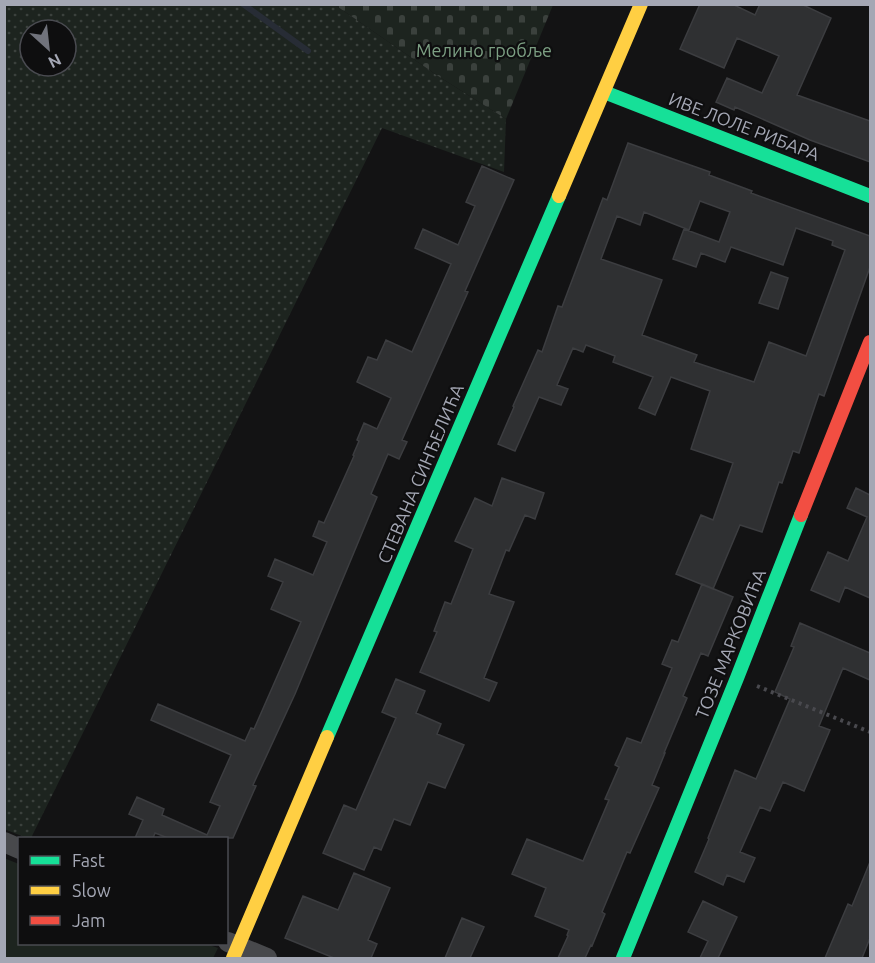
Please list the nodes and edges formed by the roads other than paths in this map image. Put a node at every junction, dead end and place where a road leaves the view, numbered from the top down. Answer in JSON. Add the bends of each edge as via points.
{"nodes":[{"id":1,"x":641,"y":4,"type":"edge"},
{"id":2,"x":604,"y":92,"type":"junction"},
{"id":3,"x":870,"y":195,"type":"edge"},
{"id":4,"x":870,"y":342,"type":"edge"},
{"id":5,"x":4,"y":842,"type":"edge"},
{"id":6,"x":18,"y":848,"type":"edge"},
{"id":7,"x":233,"y":949,"type":"edge"},
{"id":8,"x":267,"y":958,"type":"edge"},
{"id":9,"x":623,"y":958,"type":"edge"}],
"edges":[{"from":1,"to":2,"type":"street","name":"СТЕВАНА СИНЂЕЛИЋА"},
{"from":2,"to":3,"type":"street","name":"ИВЕ ЛОЛЕ РИБАРА"},
{"from":2,"to":7,"type":"street","name":"СТЕВАНА СИНЂЕЛИЋА"},
{"from":4,"to":9,"type":"street","name":"ТОЗЕ МАРКОВИЋА"},
{"from":5,"to":6,"type":"street"},
{"from":7,"to":8,"type":"street"}]}
